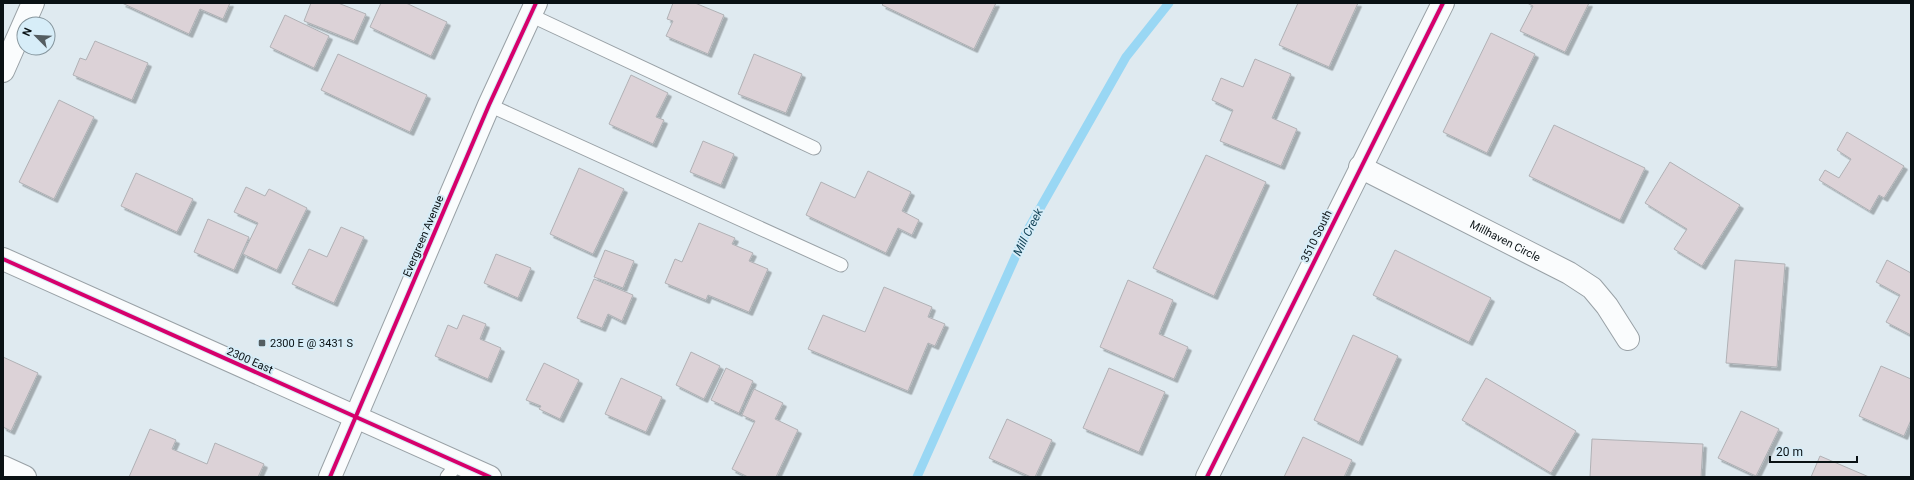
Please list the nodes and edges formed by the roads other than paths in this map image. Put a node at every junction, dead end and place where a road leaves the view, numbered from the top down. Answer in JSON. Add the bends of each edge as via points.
{"nodes":[{"id":1,"x":33,"y":3,"type":"edge"},
{"id":2,"x":1443,"y":3,"type":"edge"},
{"id":3,"x":533,"y":9,"type":"edge"},
{"id":4,"x":3,"y":70,"type":"edge"},
{"id":5,"x":489,"y":105,"type":"junction"},
{"id":6,"x":814,"y":148,"type":"dead end"},
{"id":7,"x":1360,"y":168,"type":"junction"},
{"id":8,"x":3,"y":260,"type":"edge"},
{"id":9,"x":841,"y":265,"type":"dead end"},
{"id":10,"x":1628,"y":339,"type":"dead end"},
{"id":11,"x":356,"y":417,"type":"junction"},
{"id":12,"x":3,"y":467,"type":"edge"},
{"id":13,"x":452,"y":470,"type":"edge"},
{"id":14,"x":25,"y":477,"type":"edge"},
{"id":15,"x":330,"y":477,"type":"edge"},
{"id":16,"x":490,"y":477,"type":"edge"},
{"id":17,"x":1207,"y":477,"type":"edge"}],
"edges":[{"from":1,"to":4,"type":"street"},
{"from":2,"to":7,"type":"street","name":"3510 South"},
{"from":3,"to":5,"type":"street","name":"Evergreen Avenue"},
{"from":3,"to":6,"type":"lane"},
{"from":5,"to":9,"type":"lane"},
{"from":5,"to":11,"type":"street","name":"Evergreen Avenue"},
{"from":7,"to":10,"type":"street","name":"Millhaven Circle","via":[[1569,273],[1592,288]]},
{"from":7,"to":17,"type":"street","name":"3510 South"},
{"from":8,"to":11,"type":"street","name":"2300 East"},
{"from":11,"to":13,"type":"street","name":"2300 East"},
{"from":11,"to":15,"type":"street","name":"Evergreen Avenue"},
{"from":12,"to":14,"type":"street"},
{"from":13,"to":16,"type":"street","name":"2300 East"}]}
